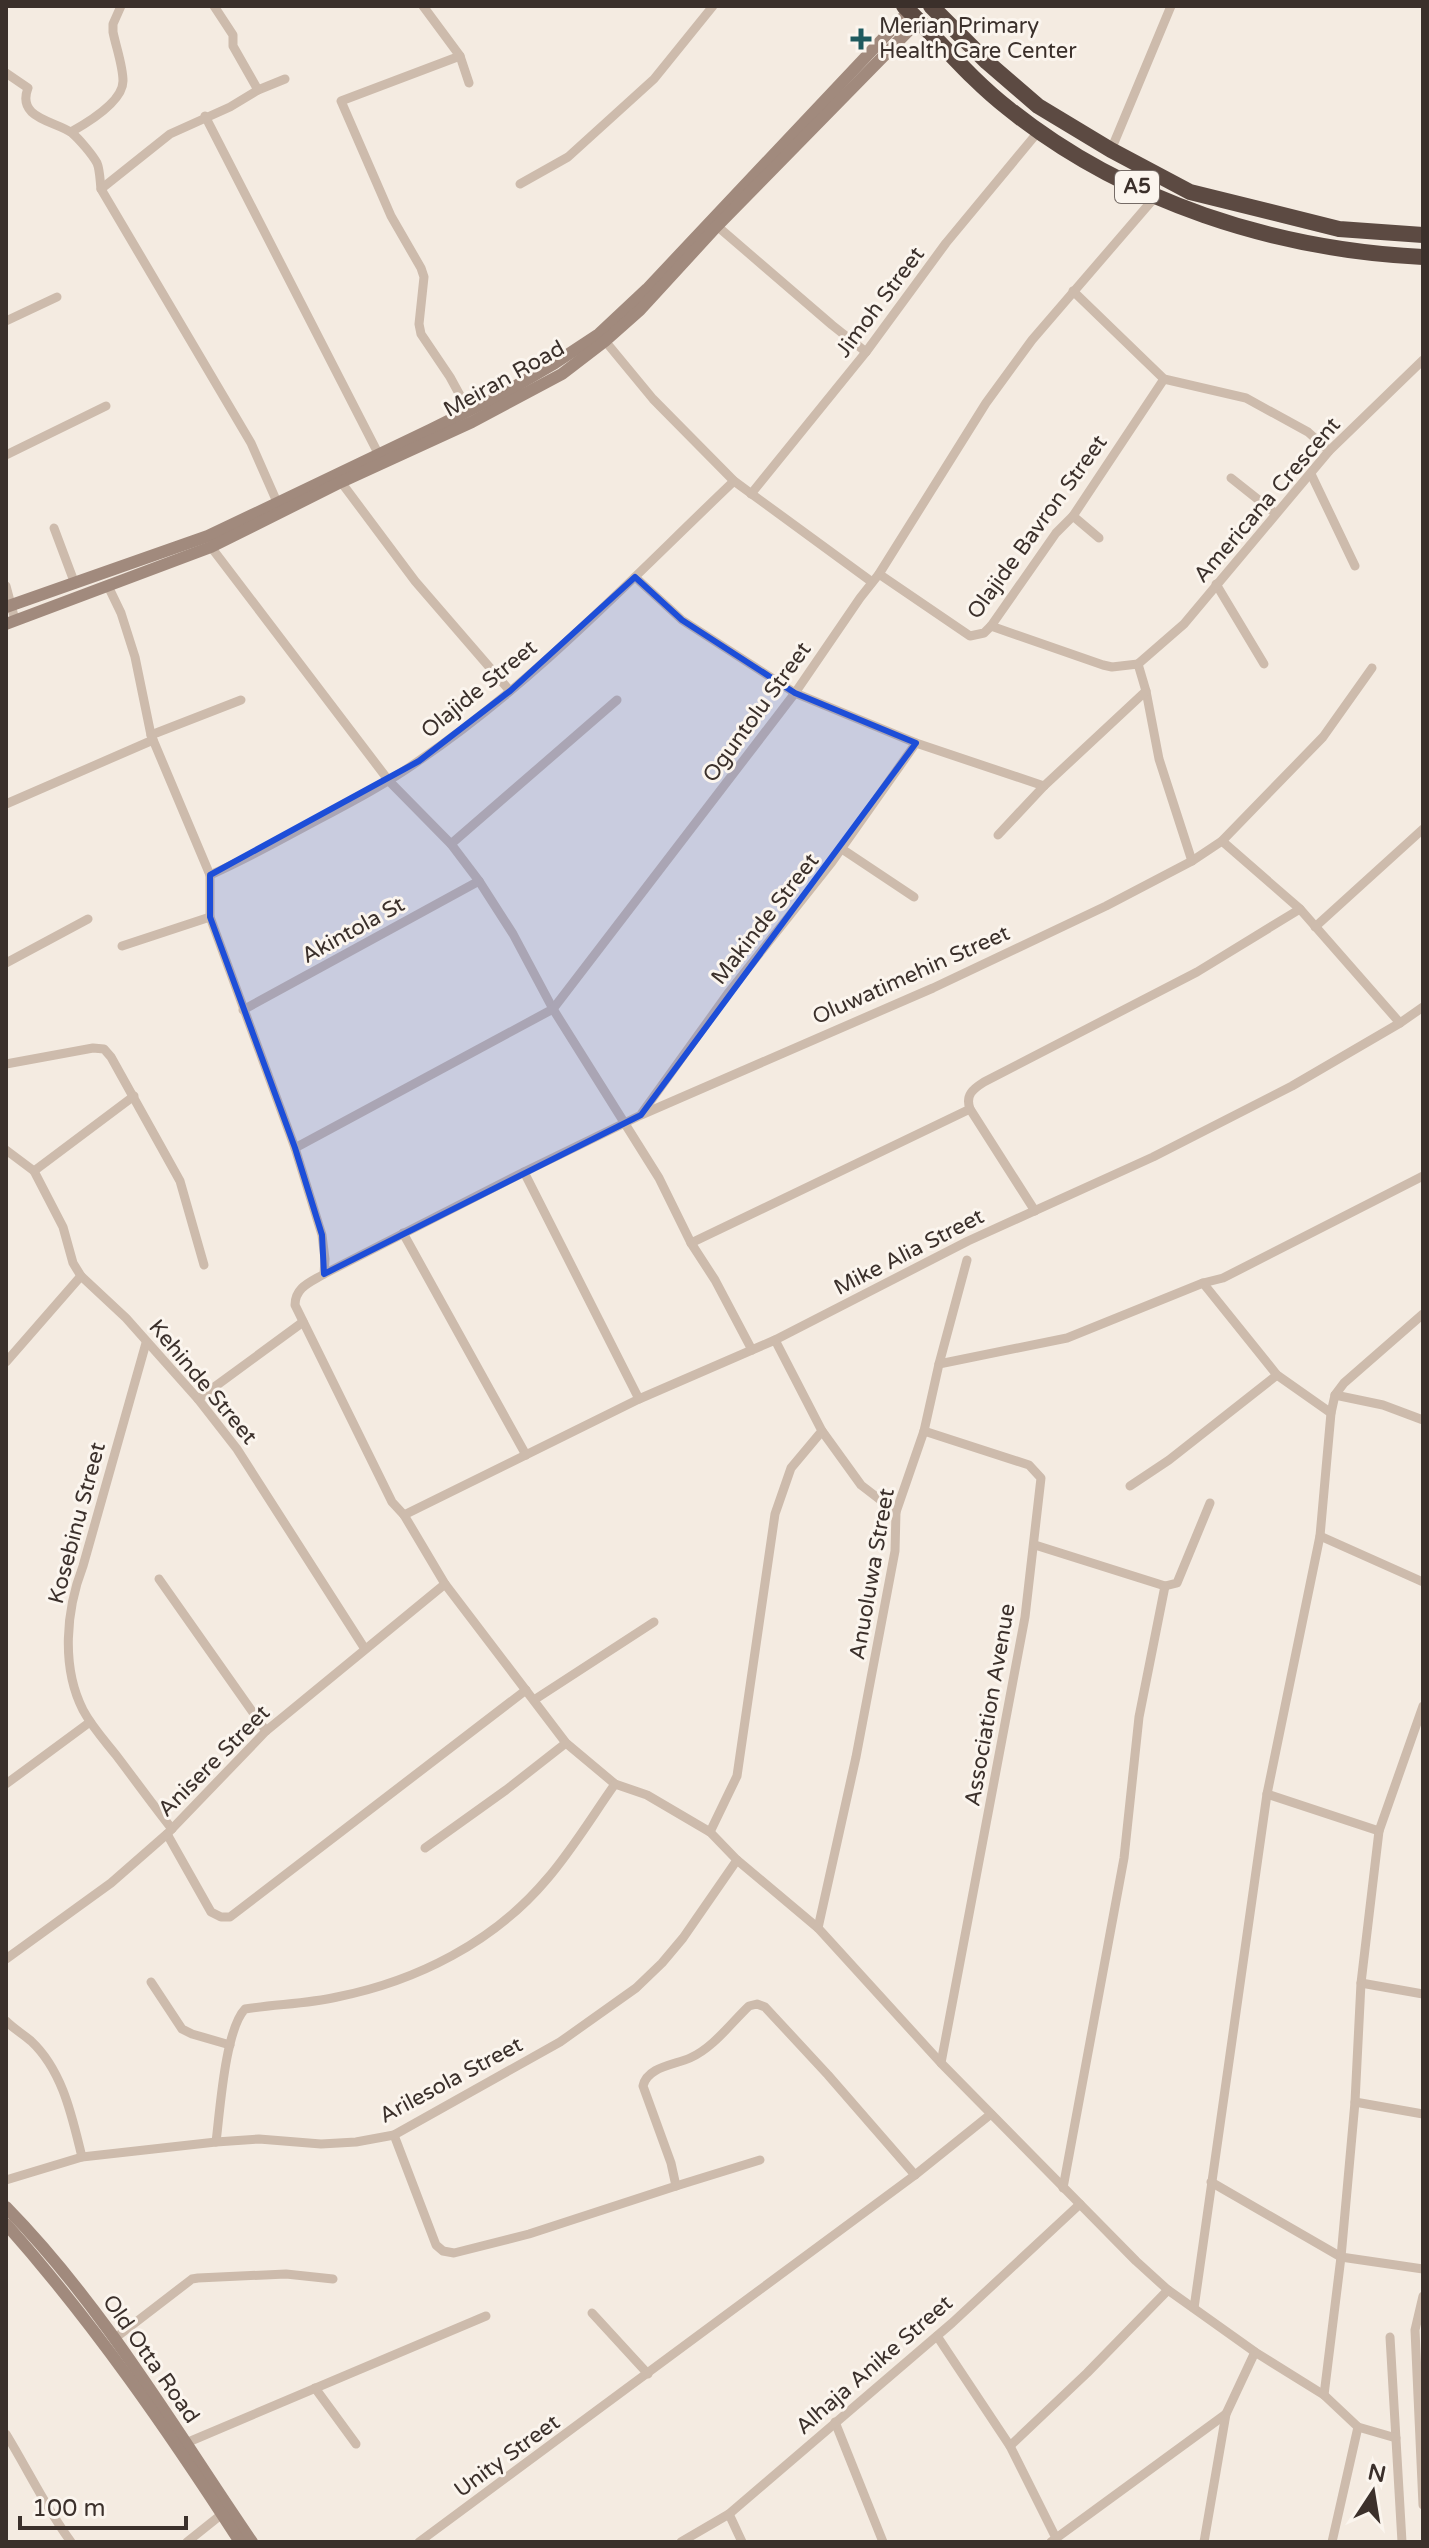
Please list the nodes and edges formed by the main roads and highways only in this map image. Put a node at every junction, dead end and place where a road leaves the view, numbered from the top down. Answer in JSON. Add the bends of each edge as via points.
{"nodes":[{"id":1,"x":931,"y":6,"type":"edge"},
{"id":2,"x":911,"y":12,"type":"edge"},
{"id":3,"x":1423,"y":235,"type":"edge"},
{"id":4,"x":1423,"y":257,"type":"edge"},
{"id":5,"x":602,"y":338,"type":"junction"},
{"id":6,"x":559,"y":368,"type":"junction"},
{"id":7,"x":8,"y":607,"type":"edge"},
{"id":8,"x":11,"y":622,"type":"edge"},
{"id":9,"x":6,"y":2207,"type":"edge"},
{"id":10,"x":6,"y":2224,"type":"edge"},
{"id":11,"x":240,"y":2542,"type":"edge"},
{"id":12,"x":252,"y":2542,"type":"edge"}],
"edges":[{"from":1,"to":3,"type":"highway","number":"A5","via":[[1038,106],[1190,192],[1339,229]]},
{"from":2,"to":4,"type":"highway","number":"A5","via":[[990,93],[1038,132],[1156,196],[1215,220],[1289,239]]},
{"from":2,"to":5,"type":"main road","name":"Meiran Road"},
{"from":2,"to":5,"type":"main road","name":"Meiran Road","via":[[640,310]]},
{"from":5,"to":6,"type":"main road","name":"Meiran Road"},
{"from":6,"to":7,"type":"main road","name":"Meiran Road","via":[[208,536]]},
{"from":6,"to":8,"type":"main road","name":"Meiran Road","via":[[472,422],[211,547]]},
{"from":9,"to":12,"type":"main road","name":"Old Otta Road","via":[[67,2275],[114,2339]]},
{"from":10,"to":11,"type":"main road","name":"Old Otta Road","via":[[67,2295]]}]}
